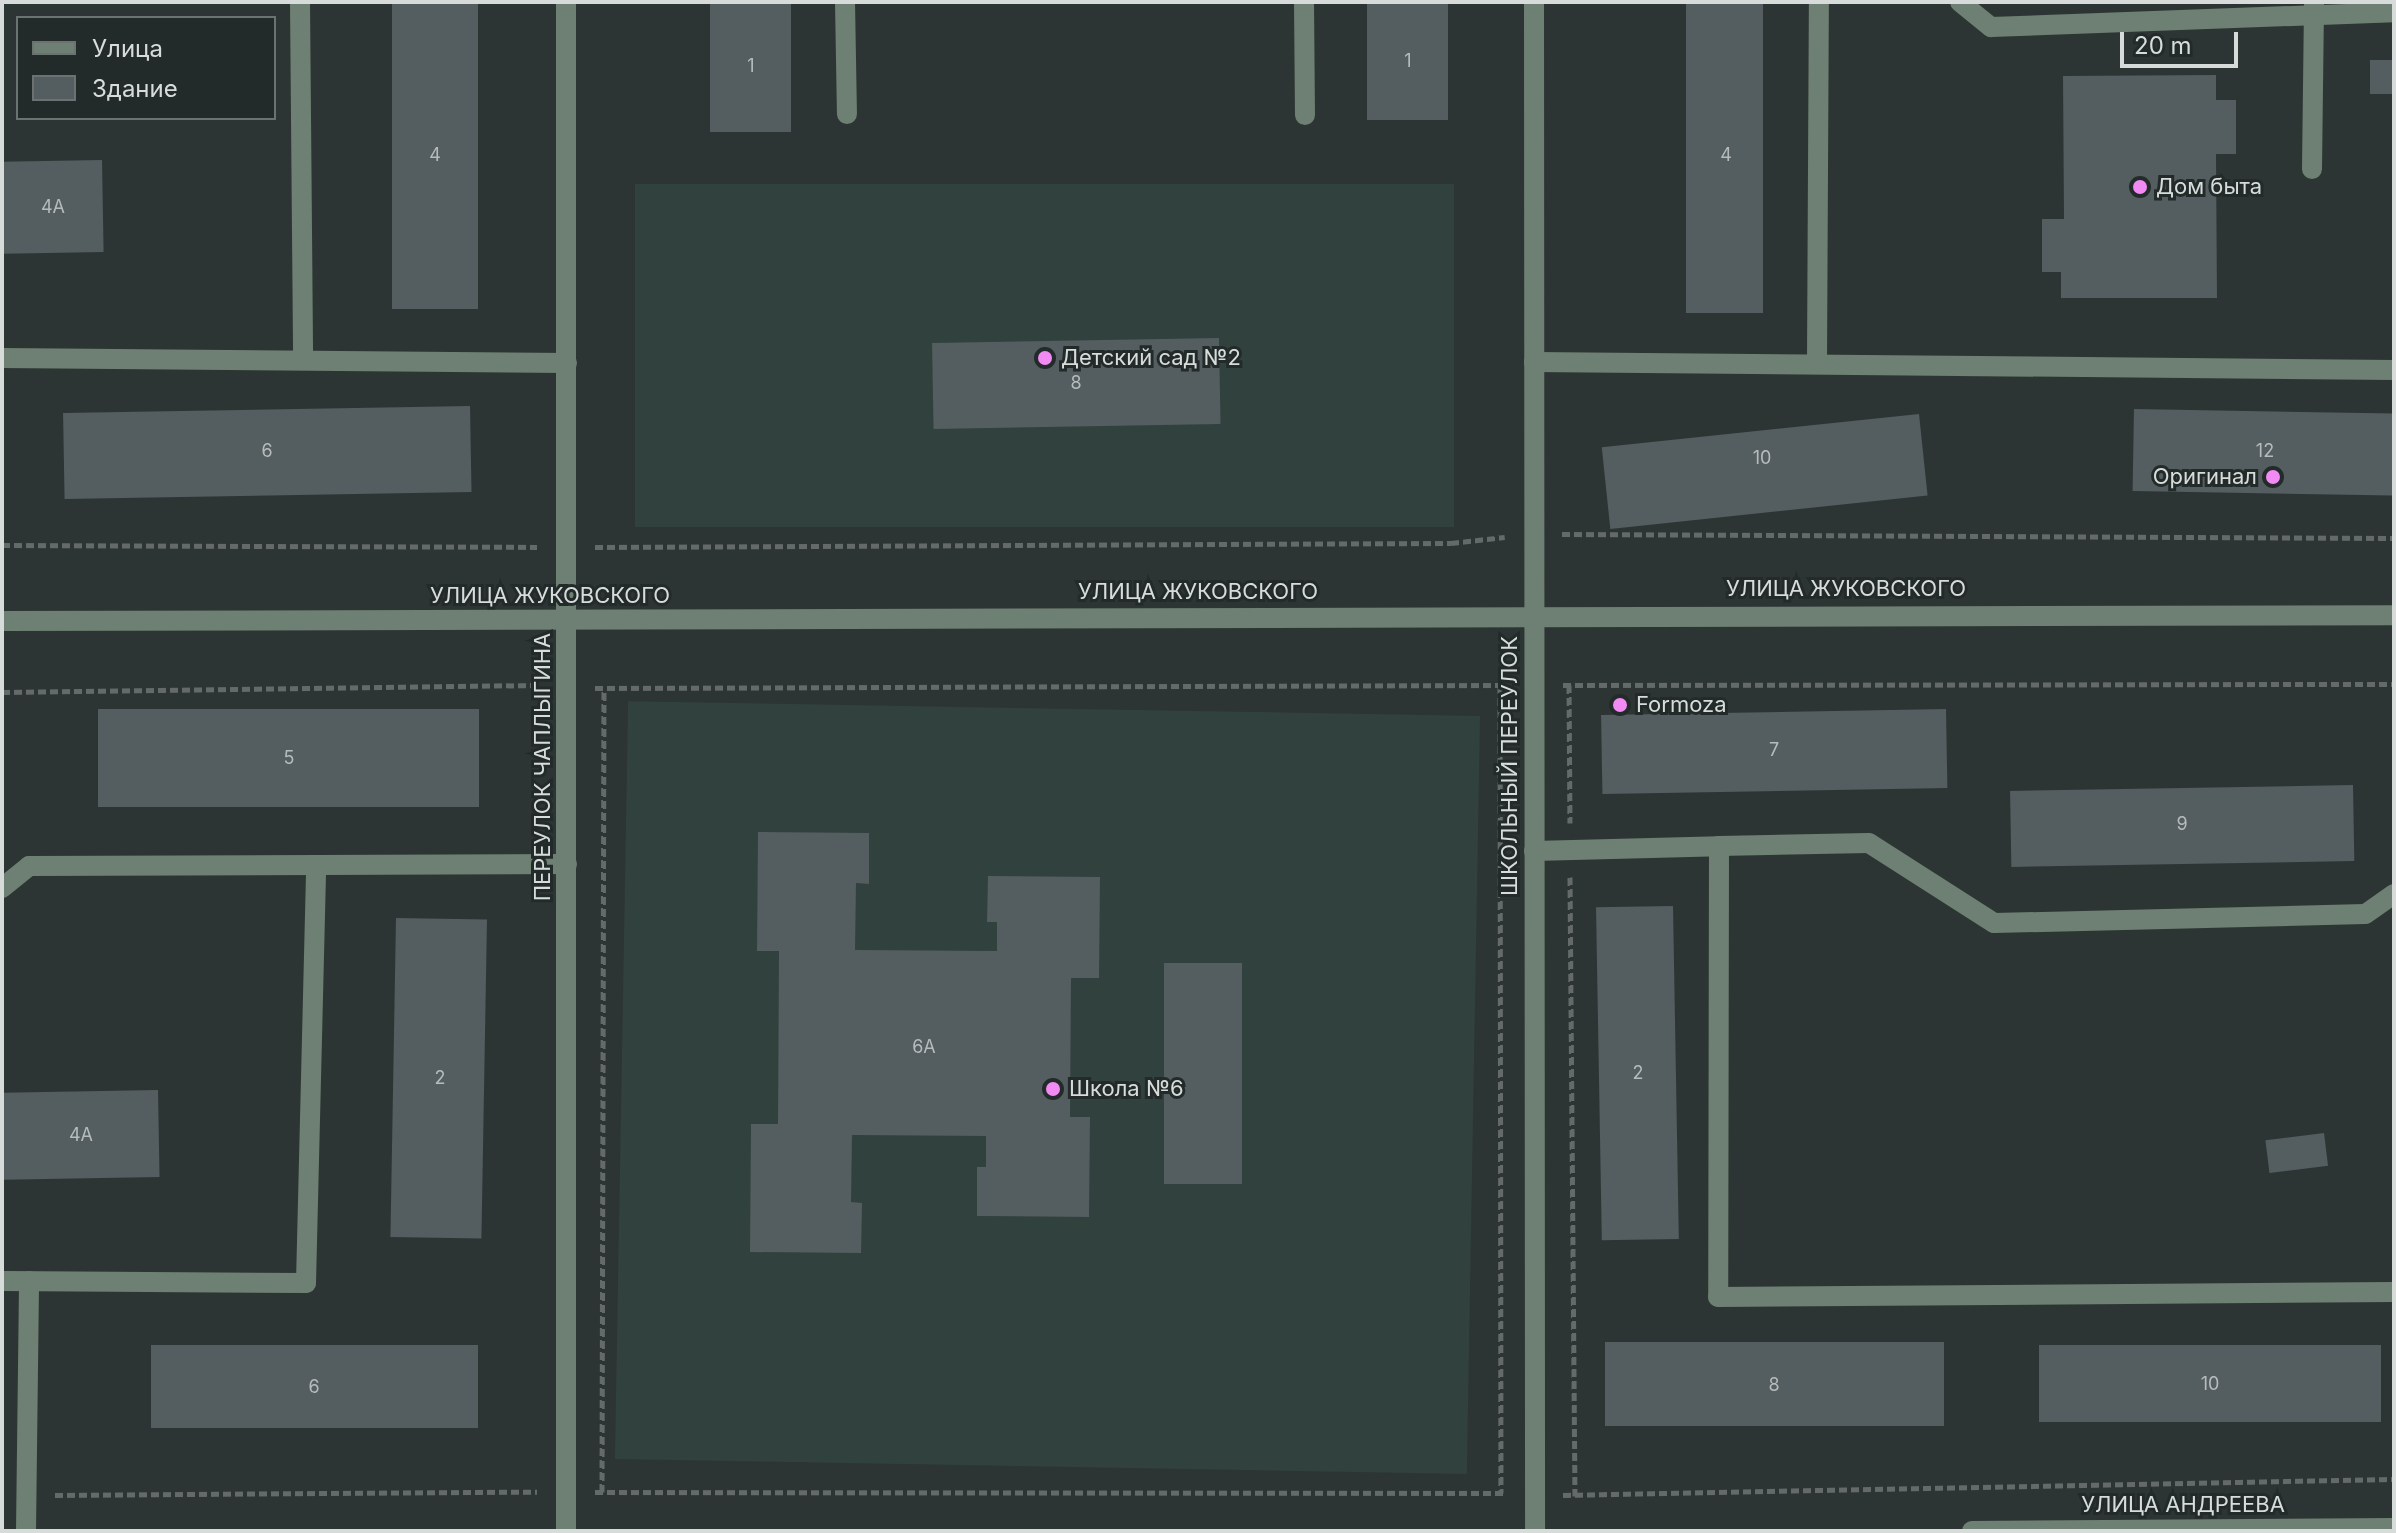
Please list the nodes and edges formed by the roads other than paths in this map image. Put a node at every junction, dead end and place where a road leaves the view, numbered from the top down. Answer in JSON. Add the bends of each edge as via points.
{"nodes":[{"id":1,"x":300,"y":2,"type":"edge"},
{"id":2,"x":566,"y":2,"type":"edge"},
{"id":3,"x":845,"y":2,"type":"edge"},
{"id":4,"x":1304,"y":2,"type":"edge"},
{"id":5,"x":1534,"y":2,"type":"edge"},
{"id":6,"x":1819,"y":2,"type":"edge"},
{"id":7,"x":1960,"y":2,"type":"edge"},
{"id":8,"x":2314,"y":8,"type":"edge"},
{"id":9,"x":2394,"y":12,"type":"edge"},
{"id":10,"x":847,"y":114,"type":"dead end"},
{"id":11,"x":1305,"y":115,"type":"dead end"},
{"id":12,"x":2312,"y":169,"type":"dead end"},
{"id":13,"x":303,"y":356,"type":"junction"},
{"id":14,"x":2,"y":358,"type":"edge"},
{"id":15,"x":1817,"y":361,"type":"junction"},
{"id":16,"x":1534,"y":362,"type":"junction"},
{"id":17,"x":567,"y":363,"type":"junction"},
{"id":18,"x":2394,"y":370,"type":"edge"},
{"id":19,"x":1534,"y":614,"type":"junction"},
{"id":20,"x":2394,"y":615,"type":"edge"},
{"id":21,"x":567,"y":620,"type":"junction"},
{"id":22,"x":2,"y":621,"type":"edge"},
{"id":23,"x":1719,"y":846,"type":"junction"},
{"id":24,"x":1534,"y":851,"type":"junction"},
{"id":25,"x":567,"y":864,"type":"junction"},
{"id":26,"x":316,"y":865,"type":"junction"},
{"id":27,"x":2,"y":888,"type":"edge"},
{"id":28,"x":2394,"y":894,"type":"edge"},
{"id":29,"x":2,"y":1281,"type":"edge"},
{"id":30,"x":29,"y":1281,"type":"junction"},
{"id":31,"x":2394,"y":1292,"type":"edge"},
{"id":32,"x":2394,"y":1528,"type":"edge"},
{"id":33,"x":2063,"y":1530,"type":"edge"},
{"id":34,"x":26,"y":1531,"type":"edge"},
{"id":35,"x":566,"y":1531,"type":"edge"},
{"id":36,"x":1535,"y":1531,"type":"edge"},
{"id":37,"x":1972,"y":1531,"type":"edge"}],
"edges":[{"from":1,"to":13,"type":"street"},
{"from":2,"to":17,"type":"street","name":"ПЕРЕУЛОК ЧАПЛЫГИНА"},
{"from":3,"to":10,"type":"street"},
{"from":4,"to":11,"type":"street"},
{"from":5,"to":16,"type":"street","name":"ШКОЛЬНЫЙ ПЕРЕУЛОК"},
{"from":6,"to":15,"type":"street"},
{"from":7,"to":8,"type":"street","via":[[1991,27]]},
{"from":8,"to":9,"type":"street"},
{"from":8,"to":12,"type":"street"},
{"from":13,"to":14,"type":"street"},
{"from":13,"to":17,"type":"street"},
{"from":15,"to":16,"type":"street"},
{"from":15,"to":18,"type":"street"},
{"from":16,"to":19,"type":"street","name":"ШКОЛЬНЫЙ ПЕРЕУЛОК"},
{"from":17,"to":21,"type":"street","name":"ПЕРЕУЛОК ЧАПЛЫГИНА"},
{"from":19,"to":20,"type":"street","name":"УЛИЦА ЖУКОВСКОГО"},
{"from":19,"to":21,"type":"street","name":"УЛИЦА ЖУКОВСКОГО"},
{"from":19,"to":24,"type":"street","name":"ШКОЛЬНЫЙ ПЕРЕУЛОК"},
{"from":21,"to":22,"type":"street","name":"УЛИЦА ЖУКОВСКОГО"},
{"from":21,"to":25,"type":"street","name":"ПЕРЕУЛОК ЧАПЛЫГИНА"},
{"from":23,"to":24,"type":"street"},
{"from":23,"to":28,"type":"street","via":[[1869,843],[1994,923],[2365,914]]},
{"from":23,"to":31,"type":"street","via":[[1718,1297]]},
{"from":24,"to":36,"type":"street","name":"ШКОЛЬНЫЙ ПЕРЕУЛОК"},
{"from":25,"to":26,"type":"street"},
{"from":25,"to":35,"type":"street","name":"ПЕРЕУЛОК ЧАПЛЫГИНА"},
{"from":26,"to":27,"type":"street","via":[[29,866]]},
{"from":26,"to":30,"type":"street","via":[[306,1283]]},
{"from":29,"to":30,"type":"street"},
{"from":30,"to":34,"type":"street"},
{"from":32,"to":33,"type":"street","name":"УЛИЦА АНДРЕЕВА"},
{"from":33,"to":37,"type":"street","name":"УЛИЦА АНДРЕЕВА"}]}
